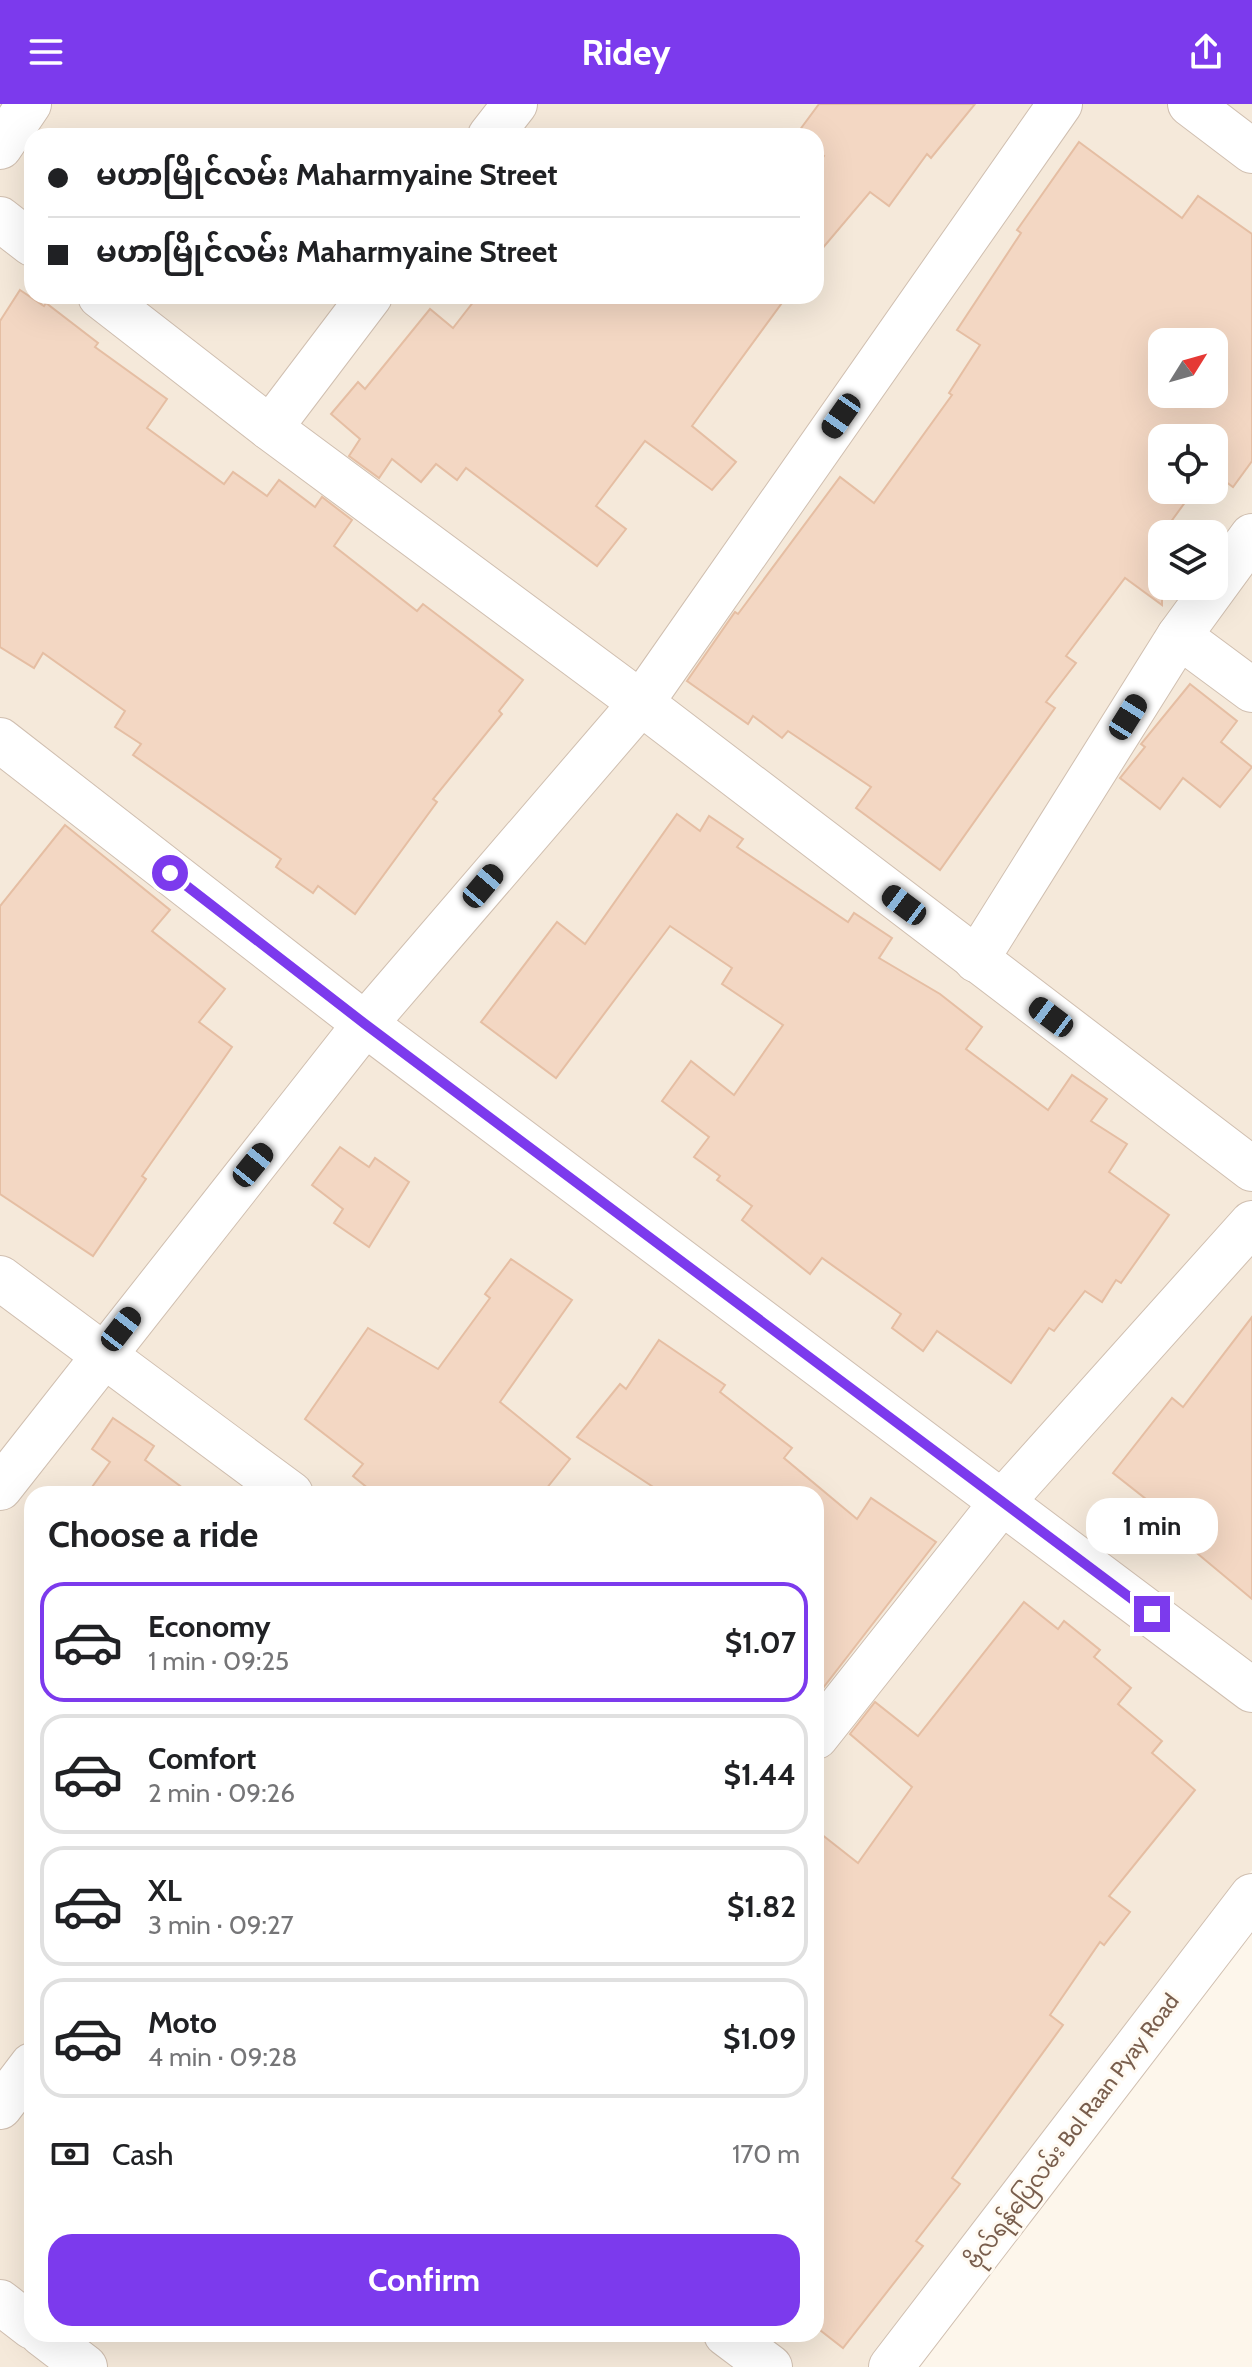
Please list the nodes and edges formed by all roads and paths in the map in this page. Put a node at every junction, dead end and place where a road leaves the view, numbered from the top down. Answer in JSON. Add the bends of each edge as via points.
{"nodes":[{"id":1,"x":29,"y":104,"type":"edge"},
{"id":2,"x":1060,"y":104,"type":"edge"},
{"id":3,"x":1190,"y":104,"type":"edge"},
{"id":4,"x":0,"y":147,"type":"edge"},
{"id":5,"x":1252,"y":151,"type":"edge"},
{"id":6,"x":0,"y":219,"type":"edge"},
{"id":7,"x":24,"y":238,"type":"edge"},
{"id":8,"x":110,"y":304,"type":"edge"},
{"id":9,"x":364,"y":304,"type":"edge"},
{"id":10,"x":270,"y":428,"type":"junction"},
{"id":11,"x":1252,"y":536,"type":"edge"},
{"id":12,"x":1179,"y":636,"type":"junction"},
{"id":13,"x":1252,"y":690,"type":"edge"},
{"id":14,"x":641,"y":703,"type":"junction"},
{"id":15,"x":0,"y":740,"type":"edge"},
{"id":16,"x":976,"y":960,"type":"junction"},
{"id":17,"x":365,"y":1024,"type":"junction"},
{"id":18,"x":1252,"y":1169,"type":"edge"},
{"id":19,"x":1252,"y":1223,"type":"edge"},
{"id":20,"x":0,"y":1278,"type":"edge"},
{"id":21,"x":103,"y":1353,"type":"junction"},
{"id":22,"x":280,"y":1486,"type":"edge"},
{"id":23,"x":0,"y":1488,"type":"edge"},
{"id":24,"x":1003,"y":1501,"type":"junction"},
{"id":25,"x":1252,"y":1690,"type":"edge"},
{"id":26,"x":824,"y":1727,"type":"edge"},
{"id":27,"x":1251,"y":1897,"type":"edge"},
{"id":28,"x":24,"y":2076,"type":"edge"},
{"id":29,"x":0,"y":2107,"type":"edge"},
{"id":30,"x":0,"y":2302,"type":"edge"},
{"id":31,"x":24,"y":2321,"type":"edge"},
{"id":32,"x":52,"y":2342,"type":"edge"},
{"id":33,"x":737,"y":2342,"type":"edge"},
{"id":34,"x":85,"y":2367,"type":"edge"},
{"id":35,"x":770,"y":2367,"type":"edge"},
{"id":36,"x":891,"y":2367,"type":"edge"}],
"edges":[{"from":1,"to":4,"type":"street"},
{"from":2,"to":14,"type":"street"},
{"from":3,"to":5,"type":"street"},
{"from":6,"to":7,"type":"street"},
{"from":8,"to":10,"type":"street"},
{"from":9,"to":10,"type":"street"},
{"from":10,"to":14,"type":"street"},
{"from":11,"to":12,"type":"street"},
{"from":12,"to":13,"type":"street"},
{"from":12,"to":16,"type":"street"},
{"from":14,"to":16,"type":"street"},
{"from":14,"to":17,"type":"street"},
{"from":15,"to":17,"type":"street"},
{"from":16,"to":18,"type":"street"},
{"from":17,"to":21,"type":"street"},
{"from":17,"to":24,"type":"street"},
{"from":19,"to":24,"type":"street"},
{"from":20,"to":21,"type":"street"},
{"from":21,"to":22,"type":"street"},
{"from":21,"to":23,"type":"street"},
{"from":24,"to":25,"type":"street"},
{"from":24,"to":26,"type":"street"},
{"from":27,"to":36,"type":"street","name":"ဗိုလ်ရန်ပြေလမ်း Bol Raan Pyay Road"},
{"from":28,"to":29,"type":"street"},
{"from":30,"to":31,"type":"street"},
{"from":32,"to":34,"type":"street"},
{"from":33,"to":35,"type":"street"}]}
